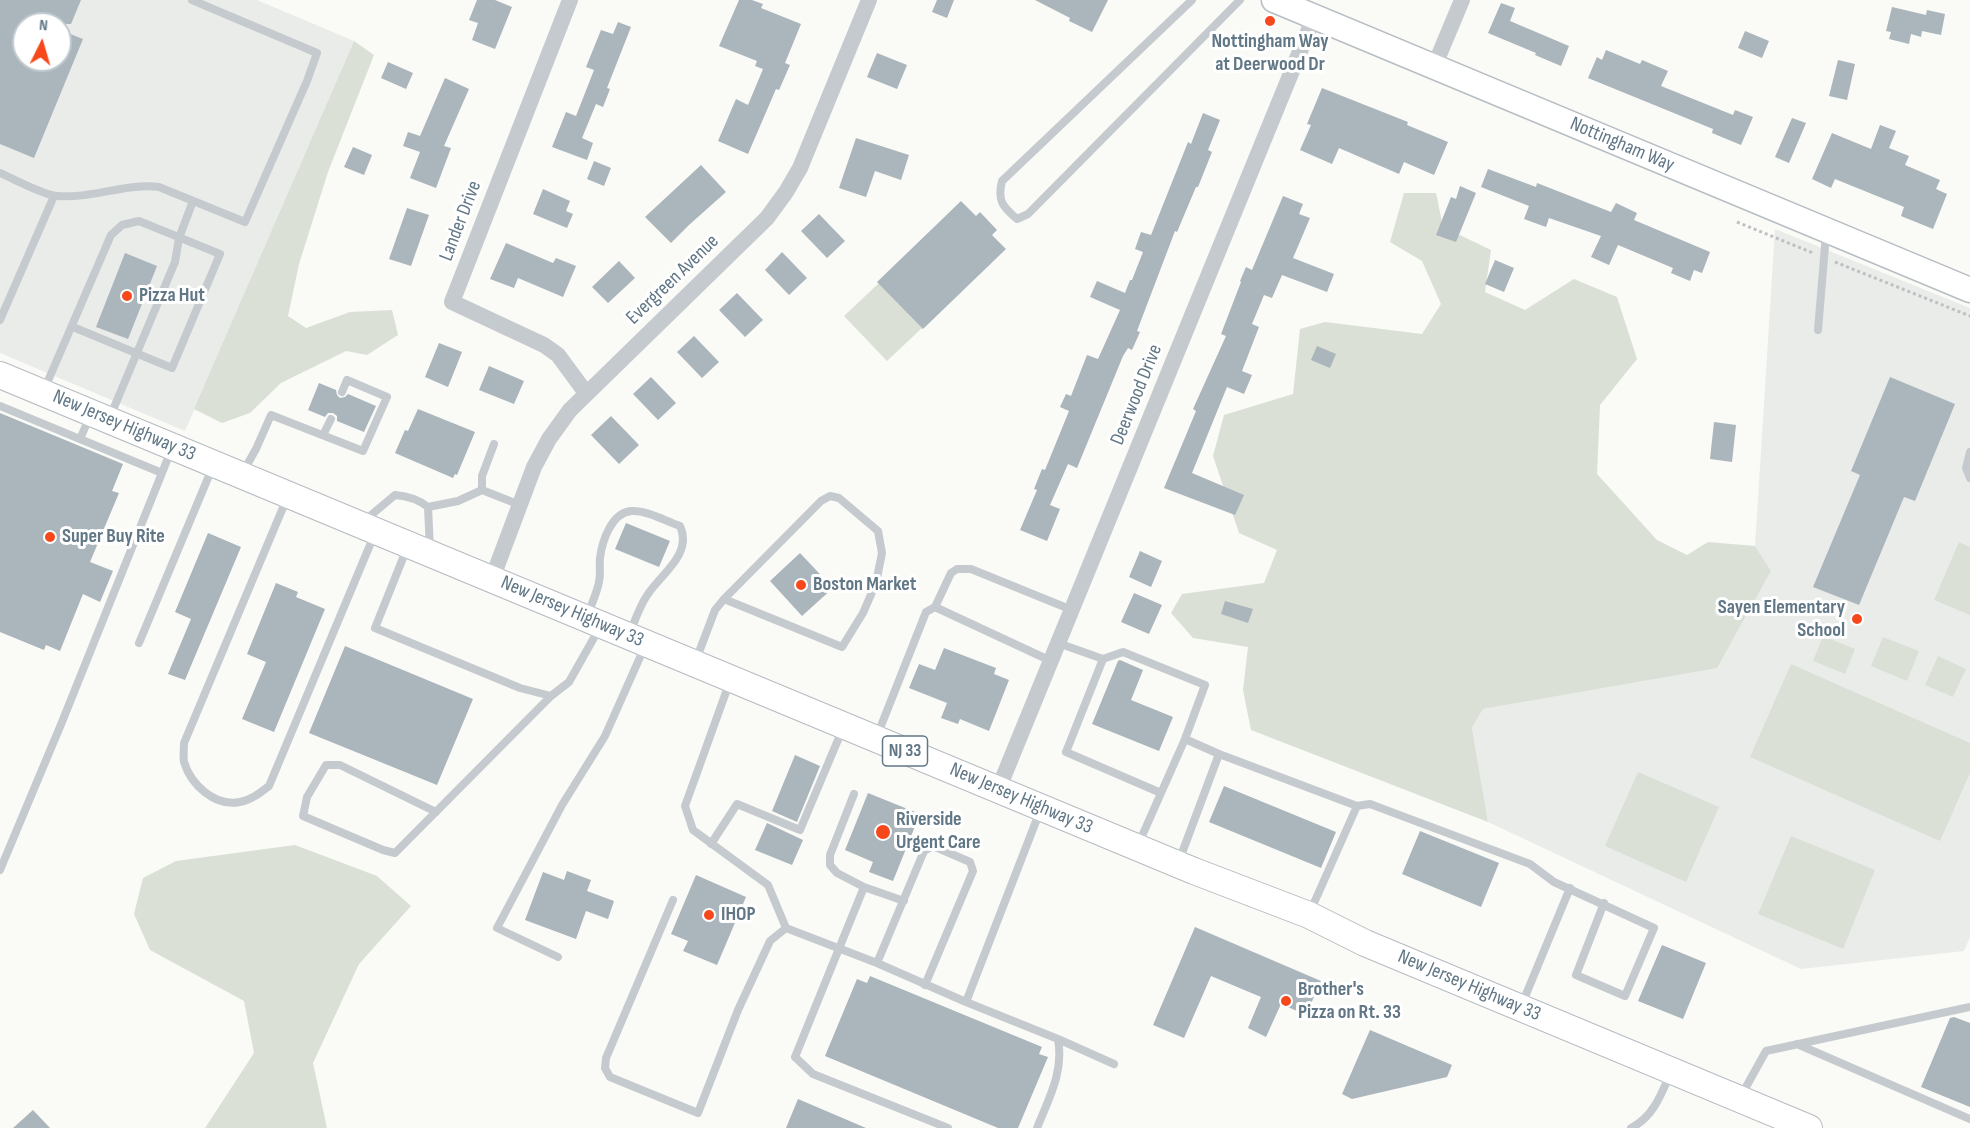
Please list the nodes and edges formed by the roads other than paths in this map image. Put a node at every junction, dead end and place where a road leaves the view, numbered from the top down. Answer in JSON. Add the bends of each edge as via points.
{"nodes":[{"id":1,"x":192,"y":0,"type":"edge"},
{"id":2,"x":570,"y":0,"type":"edge"},
{"id":3,"x":869,"y":0,"type":"edge"},
{"id":4,"x":1192,"y":0,"type":"edge"},
{"id":5,"x":1240,"y":0,"type":"edge"},
{"id":6,"x":1274,"y":0,"type":"edge"},
{"id":7,"x":1462,"y":0,"type":"edge"},
{"id":8,"x":1314,"y":17,"type":"junction"},
{"id":9,"x":1434,"y":67,"type":"junction"},
{"id":10,"x":0,"y":174,"type":"edge"},
{"id":11,"x":54,"y":196,"type":"junction"},
{"id":12,"x":193,"y":201,"type":"junction"},
{"id":13,"x":1826,"y":230,"type":"junction"},
{"id":14,"x":179,"y":238,"type":"junction"},
{"id":15,"x":1970,"y":290,"type":"edge"},
{"id":16,"x":4,"y":297,"type":"edge"},
{"id":17,"x":0,"y":320,"type":"edge"},
{"id":18,"x":73,"y":327,"type":"junction"},
{"id":19,"x":1818,"y":330,"type":"dead end"},
{"id":20,"x":136,"y":353,"type":"junction"},
{"id":21,"x":0,"y":375,"type":"edge"},
{"id":22,"x":342,"y":392,"type":"dead end"},
{"id":23,"x":43,"y":393,"type":"junction"},
{"id":24,"x":586,"y":393,"type":"junction"},
{"id":25,"x":0,"y":406,"type":"edge"},
{"id":26,"x":100,"y":416,"type":"junction"},
{"id":27,"x":331,"y":419,"type":"dead end"},
{"id":28,"x":323,"y":435,"type":"junction"},
{"id":29,"x":80,"y":439,"type":"junction"},
{"id":30,"x":494,"y":444,"type":"dead end"},
{"id":31,"x":172,"y":447,"type":"junction"},
{"id":32,"x":1970,"y":452,"type":"edge"},
{"id":33,"x":214,"y":464,"type":"junction"},
{"id":34,"x":162,"y":473,"type":"junction"},
{"id":35,"x":241,"y":475,"type":"junction"},
{"id":36,"x":1970,"y":478,"type":"edge"},
{"id":37,"x":482,"y":490,"type":"junction"},
{"id":38,"x":288,"y":494,"type":"junction"},
{"id":39,"x":520,"y":505,"type":"junction"},
{"id":40,"x":428,"y":507,"type":"junction"},
{"id":41,"x":368,"y":527,"type":"junction"},
{"id":42,"x":419,"y":549,"type":"junction"},
{"id":43,"x":492,"y":579,"type":"junction"},
{"id":44,"x":724,"y":599,"type":"junction"},
{"id":45,"x":935,"y":607,"type":"junction"},
{"id":46,"x":1072,"y":610,"type":"junction"},
{"id":47,"x":594,"y":621,"type":"junction"},
{"id":48,"x":637,"y":639,"type":"junction"},
{"id":49,"x":139,"y":643,"type":"dead end"},
{"id":50,"x":1058,"y":643,"type":"junction"},
{"id":51,"x":1103,"y":659,"type":"junction"},
{"id":52,"x":1051,"y":661,"type":"junction"},
{"id":53,"x":695,"y":663,"type":"junction"},
{"id":54,"x":731,"y":679,"type":"junction"},
{"id":55,"x":552,"y":695,"type":"junction"},
{"id":56,"x":845,"y":725,"type":"junction"},
{"id":57,"x":876,"y":739,"type":"junction"},
{"id":58,"x":1185,"y":739,"type":"junction"},
{"id":59,"x":1219,"y":754,"type":"junction"},
{"id":60,"x":998,"y":790,"type":"junction"},
{"id":61,"x":1161,"y":793,"type":"junction"},
{"id":62,"x":854,"y":794,"type":"dead end"},
{"id":63,"x":1357,"y":806,"type":"junction"},
{"id":64,"x":1042,"y":808,"type":"junction"},
{"id":65,"x":436,"y":812,"type":"junction"},
{"id":66,"x":711,"y":844,"type":"junction"},
{"id":67,"x":1137,"y":848,"type":"junction"},
{"id":68,"x":1178,"y":864,"type":"junction"},
{"id":69,"x":0,"y":870,"type":"edge"},
{"id":70,"x":864,"y":887,"type":"junction"},
{"id":71,"x":1570,"y":888,"type":"junction"},
{"id":72,"x":673,"y":900,"type":"dead end"},
{"id":73,"x":904,"y":901,"type":"junction"},
{"id":74,"x":1604,"y":903,"type":"junction"},
{"id":75,"x":1309,"y":915,"type":"junction"},
{"id":76,"x":786,"y":928,"type":"junction"},
{"id":77,"x":839,"y":948,"type":"junction"},
{"id":78,"x":558,"y":957,"type":"dead end"},
{"id":79,"x":877,"y":963,"type":"junction"},
{"id":80,"x":925,"y":985,"type":"junction"},
{"id":81,"x":966,"y":1002,"type":"junction"},
{"id":82,"x":1970,"y":1007,"type":"edge"},
{"id":83,"x":1521,"y":1008,"type":"junction"},
{"id":84,"x":1058,"y":1039,"type":"junction"},
{"id":85,"x":1796,"y":1044,"type":"junction"},
{"id":86,"x":1114,"y":1064,"type":"dead end"},
{"id":87,"x":1671,"y":1070,"type":"junction"},
{"id":88,"x":1740,"y":1099,"type":"junction"},
{"id":89,"x":1970,"y":1119,"type":"edge"},
{"id":90,"x":1794,"y":1125,"type":"edge"},
{"id":91,"x":948,"y":1128,"type":"edge"},
{"id":92,"x":1037,"y":1128,"type":"edge"},
{"id":93,"x":1631,"y":1128,"type":"edge"}],
"edges":[{"from":1,"to":12,"type":"lane","via":[[317,53],[245,222]]},
{"from":2,"to":24,"type":"street","name":"Lander Drive","via":[[452,302],[544,345],[558,355]]},
{"from":3,"to":24,"type":"street","name":"Evergreen Avenue","via":[[800,168],[786,192],[767,218]]},
{"from":4,"to":5,"type":"lane","via":[[1002,181],[1004,208],[1017,219],[1028,214]]},
{"from":6,"to":8,"type":"street","name":"Nottingham Way"},
{"from":7,"to":9,"type":"street"},
{"from":8,"to":9,"type":"street","name":"Nottingham Way"},
{"from":8,"to":46,"type":"street","name":"Deerwood Drive"},
{"from":9,"to":13,"type":"street","name":"Nottingham Way"},
{"from":10,"to":11,"type":"lane"},
{"from":11,"to":12,"type":"lane","via":[[145,186],[159,187]]},
{"from":11,"to":16,"type":"lane"},
{"from":12,"to":14,"type":"lane"},
{"from":13,"to":15,"type":"street","name":"Nottingham Way"},
{"from":13,"to":19,"type":"lane"},
{"from":14,"to":18,"type":"lane","via":[[139,221],[122,225],[111,235]]},
{"from":14,"to":20,"type":"lane","via":[[176,262]]},
{"from":14,"to":20,"type":"lane","via":[[220,254],[172,368]]},
{"from":16,"to":17,"type":"lane"},
{"from":18,"to":20,"type":"lane"},
{"from":18,"to":23,"type":"lane"},
{"from":20,"to":26,"type":"lane"},
{"from":21,"to":23,"type":"main road","name":"New Jersey Highway 33","number":"NJ 33"},
{"from":22,"to":28,"type":"lane","via":[[347,380],[387,397],[363,451]]},
{"from":23,"to":26,"type":"main road","name":"New Jersey Highway 33","number":"NJ 33"},
{"from":24,"to":39,"type":"street","name":"Evergreen Avenue","via":[[549,439]]},
{"from":25,"to":29,"type":"lane"},
{"from":26,"to":29,"type":"lane"},
{"from":26,"to":31,"type":"main road","name":"New Jersey Highway 33","number":"NJ 33"},
{"from":27,"to":28,"type":"lane"},
{"from":28,"to":35,"type":"lane","via":[[271,415]]},
{"from":29,"to":34,"type":"lane"},
{"from":30,"to":37,"type":"lane","via":[[482,476]]},
{"from":31,"to":33,"type":"main road","name":"New Jersey Highway 33","number":"NJ 33"},
{"from":31,"to":34,"type":"lane"},
{"from":32,"to":36,"type":"lane","via":[[1966,468]]},
{"from":33,"to":35,"type":"main road","name":"New Jersey Highway 33","number":"NJ 33"},
{"from":33,"to":49,"type":"lane"},
{"from":34,"to":69,"type":"lane"},
{"from":35,"to":38,"type":"main road","name":"New Jersey Highway 33","number":"NJ 33"},
{"from":37,"to":39,"type":"lane"},
{"from":37,"to":40,"type":"lane","via":[[458,501]]},
{"from":38,"to":41,"type":"main road","name":"New Jersey Highway 33","number":"NJ 33"},
{"from":38,"to":41,"type":"lane","via":[[184,743],[183,759],[188,772],[216,800],[239,802],[253,798],[269,786]]},
{"from":39,"to":43,"type":"street","name":"Evergreen Avenue"},
{"from":40,"to":41,"type":"lane","via":[[413,498],[395,495]]},
{"from":40,"to":42,"type":"lane"},
{"from":41,"to":42,"type":"main road","name":"New Jersey Highway 33","number":"NJ 33"},
{"from":42,"to":43,"type":"main road","name":"New Jersey Highway 33","number":"NJ 33"},
{"from":42,"to":55,"type":"lane","via":[[375,628],[520,688]]},
{"from":43,"to":47,"type":"main road","name":"New Jersey Highway 33","number":"NJ 33"},
{"from":44,"to":44,"type":"lane","via":[[830,496],[839,498],[878,531],[882,553],[876,583],[842,647]]},
{"from":44,"to":53,"type":"lane","via":[[714,610]]},
{"from":45,"to":46,"type":"lane","via":[[951,573],[964,568]]},
{"from":45,"to":52,"type":"lane"},
{"from":45,"to":57,"type":"lane","via":[[926,612]]},
{"from":46,"to":50,"type":"street","name":"Deerwood Drive"},
{"from":47,"to":48,"type":"main road","name":"New Jersey Highway 33","number":"NJ 33"},
{"from":47,"to":48,"type":"lane","via":[[603,545],[619,515],[631,511],[644,513],[680,526],[684,540],[675,562],[646,596]]},
{"from":47,"to":55,"type":"lane","via":[[569,682]]},
{"from":48,"to":53,"type":"main road","name":"New Jersey Highway 33","number":"NJ 33"},
{"from":48,"to":78,"type":"lane","via":[[605,736],[562,805],[497,928]]},
{"from":50,"to":51,"type":"lane"},
{"from":50,"to":52,"type":"street","name":"Deerwood Drive"},
{"from":51,"to":58,"type":"lane","via":[[1123,652],[1205,685]]},
{"from":51,"to":61,"type":"lane","via":[[1065,752]]},
{"from":52,"to":60,"type":"street","name":"Deerwood Drive"},
{"from":53,"to":54,"type":"main road","name":"New Jersey Highway 33","number":"NJ 33"},
{"from":54,"to":56,"type":"main road","name":"New Jersey Highway 33","number":"NJ 33"},
{"from":54,"to":66,"type":"lane","via":[[685,806],[693,830]]},
{"from":55,"to":65,"type":"lane"},
{"from":56,"to":57,"type":"main road","name":"New Jersey Highway 33","number":"NJ 33"},
{"from":56,"to":66,"type":"lane","via":[[800,830],[737,804]]},
{"from":57,"to":60,"type":"main road","name":"New Jersey Highway 33","number":"NJ 33"},
{"from":58,"to":59,"type":"lane"},
{"from":58,"to":61,"type":"lane"},
{"from":59,"to":63,"type":"lane"},
{"from":59,"to":68,"type":"lane"},
{"from":60,"to":64,"type":"main road","name":"New Jersey Highway 33","number":"NJ 33"},
{"from":61,"to":67,"type":"lane"},
{"from":62,"to":70,"type":"lane","via":[[830,855],[830,865]]},
{"from":63,"to":71,"type":"lane","via":[[1370,804],[1530,864],[1554,882]]},
{"from":63,"to":75,"type":"lane"},
{"from":64,"to":67,"type":"main road","name":"New Jersey Highway 33","number":"NJ 33"},
{"from":64,"to":81,"type":"lane"},
{"from":65,"to":65,"type":"lane","via":[[395,853],[303,816],[307,797],[326,765],[340,765]]},
{"from":66,"to":76,"type":"lane","via":[[768,885]]},
{"from":67,"to":68,"type":"main road","name":"New Jersey Highway 33","number":"NJ 33"},
{"from":68,"to":75,"type":"main road","name":"New Jersey Highway 33","number":"NJ 33"},
{"from":70,"to":73,"type":"lane"},
{"from":70,"to":77,"type":"lane"},
{"from":71,"to":74,"type":"lane"},
{"from":71,"to":83,"type":"lane"},
{"from":72,"to":76,"type":"lane","via":[[605,1068],[610,1077],[698,1113],[770,941]]},
{"from":73,"to":79,"type":"lane"},
{"from":73,"to":80,"type":"lane","via":[[924,851],[933,846],[970,862],[973,871]]},
{"from":74,"to":74,"type":"lane","via":[[1654,928],[1625,996],[1576,975]]},
{"from":75,"to":83,"type":"main road","name":"New Jersey Highway 33","number":"NJ 33","via":[[1365,943]]},
{"from":76,"to":77,"type":"lane"},
{"from":77,"to":79,"type":"lane"},
{"from":77,"to":91,"type":"lane","via":[[795,1057],[813,1074]]},
{"from":79,"to":80,"type":"lane"},
{"from":80,"to":81,"type":"lane"},
{"from":81,"to":84,"type":"lane"},
{"from":82,"to":85,"type":"lane"},
{"from":83,"to":87,"type":"main road","name":"New Jersey Highway 33","number":"NJ 33"},
{"from":84,"to":86,"type":"lane"},
{"from":84,"to":92,"type":"lane","via":[[1059,1070]]},
{"from":85,"to":88,"type":"lane","via":[[1766,1051]]},
{"from":85,"to":89,"type":"lane"},
{"from":87,"to":88,"type":"main road","name":"New Jersey Highway 33","number":"NJ 33"},
{"from":87,"to":93,"type":"lane","via":[[1650,1114]]},
{"from":88,"to":90,"type":"main road","name":"New Jersey Highway 33","number":"NJ 33"}]}
